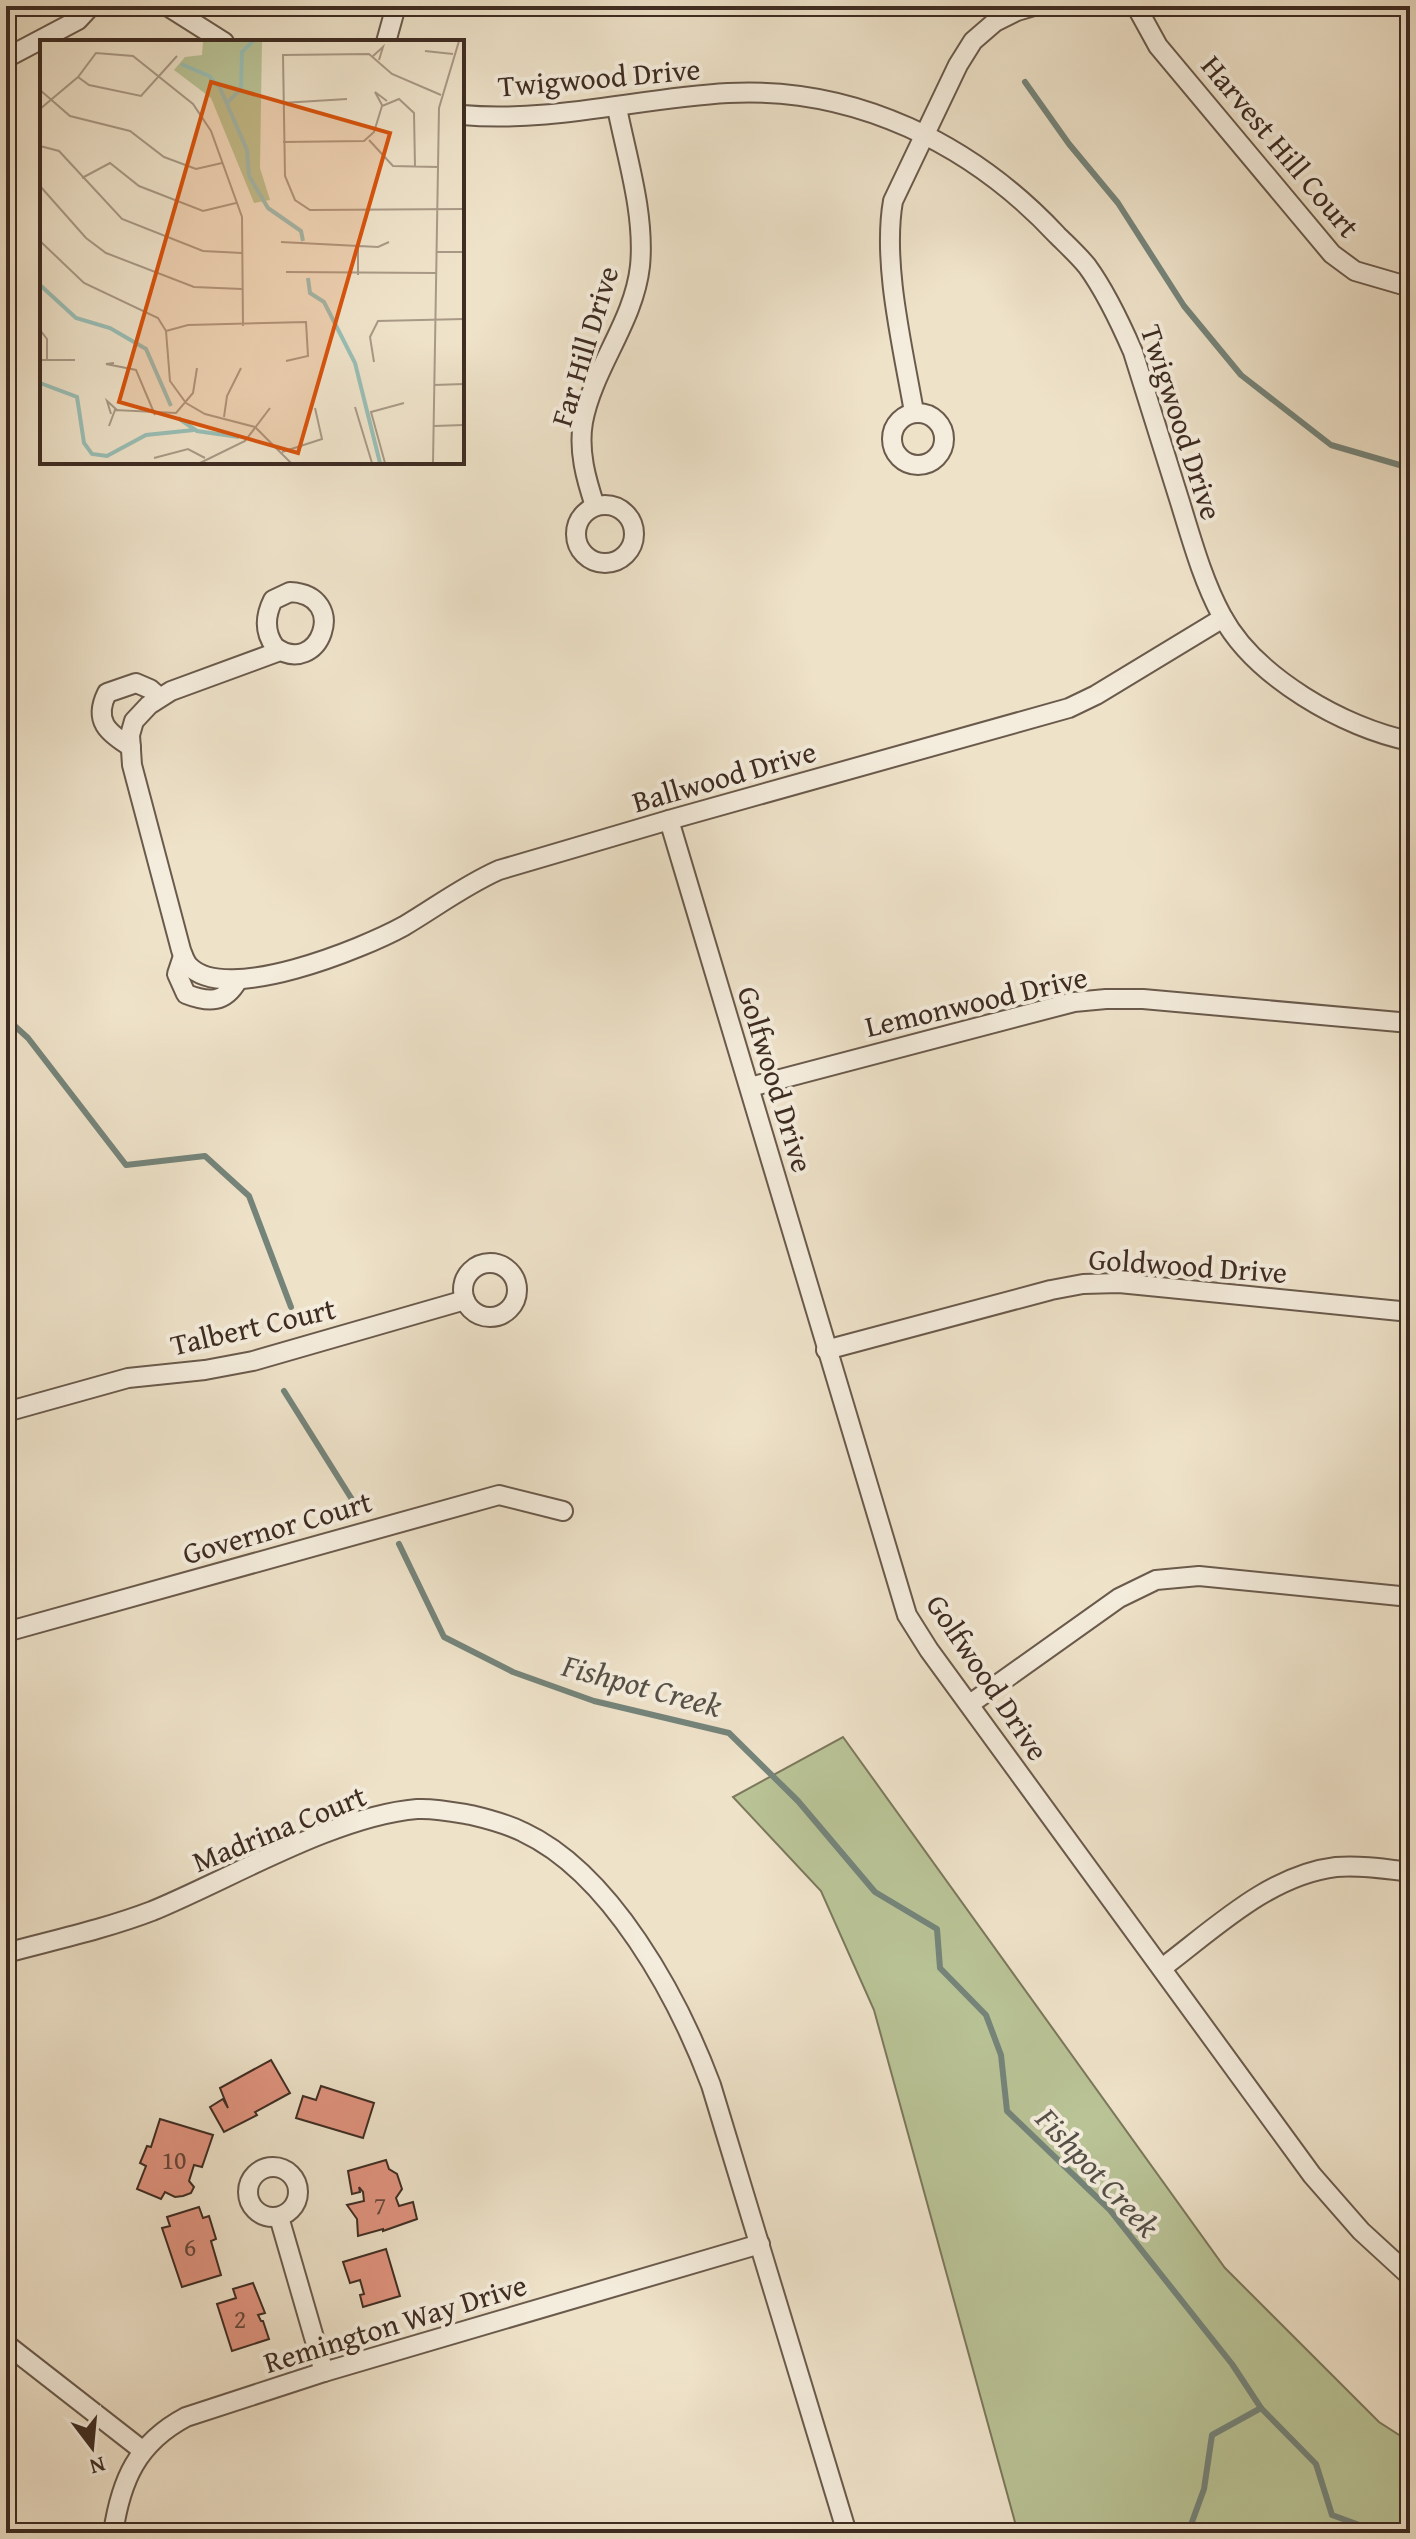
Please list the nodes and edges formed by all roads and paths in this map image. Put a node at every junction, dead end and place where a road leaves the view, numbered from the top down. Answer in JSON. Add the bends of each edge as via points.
{"nodes":[{"id":1,"x":91,"y":6,"type":"edge"},
{"id":2,"x":167,"y":6,"type":"edge"},
{"id":3,"x":396,"y":6,"type":"edge"},
{"id":4,"x":1034,"y":6,"type":"edge"},
{"id":5,"x":1136,"y":6,"type":"edge"},
{"id":6,"x":40,"y":40,"type":"edge"},
{"id":7,"x":40,"y":40,"type":"edge"},
{"id":8,"x":221,"y":40,"type":"edge"},
{"id":9,"x":387,"y":40,"type":"edge"},
{"id":10,"x":6,"y":58,"type":"edge"},
{"id":11,"x":617,"y":108,"type":"junction"},
{"id":12,"x":464,"y":115,"type":"edge"},
{"id":13,"x":924,"y":133,"type":"junction"},
{"id":14,"x":1410,"y":287,"type":"edge"},
{"id":15,"x":914,"y":412,"type":"dead end"},
{"id":16,"x":595,"y":506,"type":"dead end"},
{"id":17,"x":1223,"y":618,"type":"junction"},
{"id":18,"x":280,"y":651,"type":"dead end"},
{"id":19,"x":159,"y":697,"type":"junction"},
{"id":20,"x":1410,"y":741,"type":"edge"},
{"id":21,"x":131,"y":747,"type":"junction"},
{"id":22,"x":669,"y":820,"type":"junction"},
{"id":23,"x":1410,"y":1023,"type":"edge"},
{"id":24,"x":750,"y":1087,"type":"junction"},
{"id":25,"x":465,"y":1300,"type":"dead end"},
{"id":26,"x":1410,"y":1312,"type":"edge"},
{"id":27,"x":826,"y":1350,"type":"junction"},
{"id":28,"x":6,"y":1412,"type":"edge"},
{"id":29,"x":563,"y":1511,"type":"dead end"},
{"id":30,"x":1410,"y":1597,"type":"edge"},
{"id":31,"x":6,"y":1632,"type":"edge"},
{"id":32,"x":970,"y":1704,"type":"junction"},
{"id":33,"x":1410,"y":1872,"type":"edge"},
{"id":34,"x":6,"y":1953,"type":"edge"},
{"id":35,"x":1162,"y":1968,"type":"junction"},
{"id":36,"x":279,"y":2217,"type":"dead end"},
{"id":37,"x":760,"y":2244,"type":"junction"},
{"id":38,"x":1410,"y":2276,"type":"edge"},
{"id":39,"x":6,"y":2344,"type":"edge"},
{"id":40,"x":324,"y":2372,"type":"junction"},
{"id":41,"x":142,"y":2450,"type":"junction"},
{"id":42,"x":113,"y":2533,"type":"edge"},
{"id":43,"x":847,"y":2533,"type":"edge"}],
"edges":[{"from":1,"to":6,"type":"street","via":[[78,20]]},
{"from":2,"to":8,"type":"street"},
{"from":3,"to":9,"type":"street"},
{"from":4,"to":13,"type":"street","via":[[995,22],[973,41]]},
{"from":5,"to":14,"type":"street","name":"Harvest Hill Court","via":[[1158,46],[1332,254],[1355,271]]},
{"from":7,"to":10,"type":"street"},
{"from":11,"to":12,"type":"street","name":"Twigwood Drive"},
{"from":11,"to":13,"type":"street","name":"Twigwood Drive","via":[[757,92],[851,107]]},
{"from":11,"to":16,"type":"street","name":"Far Hill Drive","via":[[637,210],[640,268],[630,309],[583,422],[583,466]]},
{"from":13,"to":15,"type":"street","via":[[893,201],[890,221]]},
{"from":13,"to":17,"type":"street","name":"Twigwood Drive","via":[[983,168],[1086,265],[1133,352],[1200,565]]},
{"from":17,"to":20,"type":"street","name":"Twigwood Drive","via":[[1270,671],[1306,699],[1364,728]]},
{"from":17,"to":22,"type":"street","name":"Ballwood Drive","via":[[1069,708]]},
{"from":18,"to":19,"type":"street","name":"Ballwood Drive"},
{"from":19,"to":21,"type":"street","name":"Ballwood Drive","via":[[134,721]]},
{"from":19,"to":21,"type":"street","via":[[136,683],[107,693],[102,721],[112,736]]},
{"from":21,"to":22,"type":"street","name":"Ballwood Drive","via":[[183,956],[198,972],[217,979],[288,971],[352,949],[402,927],[499,870]]},
{"from":22,"to":24,"type":"street","name":"Golfwood Drive"},
{"from":23,"to":24,"type":"street","name":"Lemonwood Drive","via":[[1143,999],[1085,1001]]},
{"from":24,"to":27,"type":"street","name":"Golfwood Drive"},
{"from":25,"to":28,"type":"street","name":"Talbert Court","via":[[253,1361],[128,1378]]},
{"from":26,"to":27,"type":"street","name":"Goldwood Drive","via":[[1119,1283],[1083,1284]]},
{"from":27,"to":32,"type":"street","name":"Golfwood Drive","via":[[907,1615]]},
{"from":29,"to":31,"type":"street","name":"Governor Court","via":[[499,1495]]},
{"from":30,"to":32,"type":"street","via":[[1199,1576],[1156,1580],[1119,1598]]},
{"from":32,"to":35,"type":"street","name":"Golfwood Drive"},
{"from":33,"to":35,"type":"street","via":[[1337,1867],[1308,1873],[1257,1897]]},
{"from":34,"to":37,"type":"street","name":"Madrina Court","via":[[150,1912],[322,1835],[387,1814],[454,1811],[524,1832],[581,1874],[658,1970],[700,2057]]},
{"from":35,"to":38,"type":"street","name":"Golfwood Drive","via":[[1312,2175]]},
{"from":36,"to":40,"type":"street"},
{"from":37,"to":40,"type":"street","name":"Remington Way Drive"},
{"from":37,"to":43,"type":"street","name":"Madrina Court"},
{"from":39,"to":41,"type":"street"},
{"from":40,"to":41,"type":"street","name":"Remington Way Drive","via":[[186,2417]]},
{"from":41,"to":42,"type":"street","name":"Remington Way Drive","via":[[128,2475]]}]}
